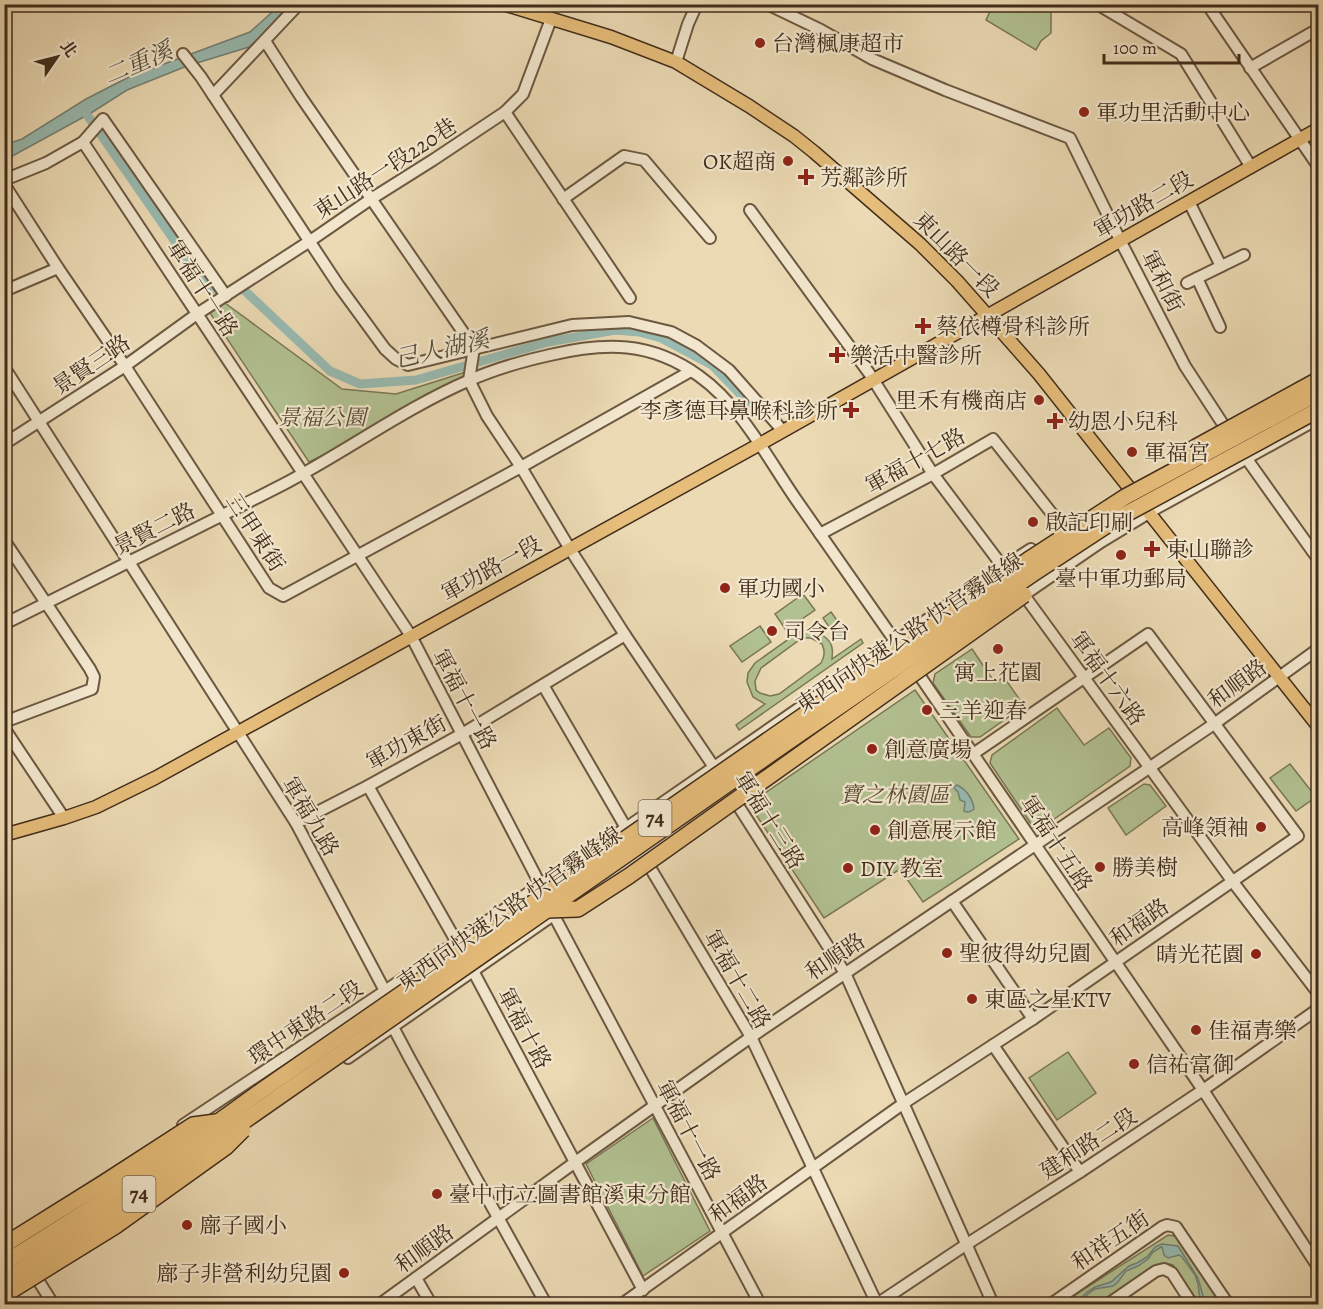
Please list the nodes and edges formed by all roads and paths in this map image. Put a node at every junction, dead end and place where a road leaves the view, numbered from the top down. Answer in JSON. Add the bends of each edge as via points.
{"nodes":[{"id":1,"x":299,"y":4,"type":"edge"},
{"id":2,"x":503,"y":4,"type":"edge"},
{"id":3,"x":697,"y":4,"type":"edge"},
{"id":4,"x":767,"y":4,"type":"edge"},
{"id":5,"x":1097,"y":4,"type":"edge"},
{"id":6,"x":1207,"y":4,"type":"edge"},
{"id":7,"x":550,"y":19,"type":"junction"},
{"id":8,"x":1318,"y":29,"type":"edge"},
{"id":9,"x":265,"y":41,"type":"junction"},
{"id":10,"x":183,"y":54,"type":"dead end"},
{"id":11,"x":676,"y":62,"type":"junction"},
{"id":12,"x":1250,"y":68,"type":"junction"},
{"id":13,"x":213,"y":95,"type":"junction"},
{"id":14,"x":506,"y":112,"type":"junction"},
{"id":15,"x":1318,"y":129,"type":"edge"},
{"id":16,"x":1300,"y":140,"type":"junction"},
{"id":17,"x":83,"y":142,"type":"junction"},
{"id":18,"x":1318,"y":166,"type":"edge"},
{"id":19,"x":1251,"y":167,"type":"junction"},
{"id":20,"x":4,"y":182,"type":"edge"},
{"id":21,"x":371,"y":199,"type":"junction"},
{"id":22,"x":563,"y":199,"type":"junction"},
{"id":23,"x":1189,"y":202,"type":"junction"},
{"id":24,"x":750,"y":210,"type":"dead end"},
{"id":25,"x":710,"y":238,"type":"dead end"},
{"id":26,"x":310,"y":241,"type":"junction"},
{"id":27,"x":1121,"y":242,"type":"junction"},
{"id":28,"x":1244,"y":255,"type":"dead end"},
{"id":29,"x":1221,"y":266,"type":"junction"},
{"id":30,"x":58,"y":268,"type":"junction"},
{"id":31,"x":4,"y":291,"type":"edge"},
{"id":32,"x":226,"y":296,"type":"junction"},
{"id":33,"x":630,"y":298,"type":"dead end"},
{"id":34,"x":197,"y":314,"type":"junction"},
{"id":35,"x":988,"y":316,"type":"junction"},
{"id":36,"x":1220,"y":327,"type":"dead end"},
{"id":37,"x":474,"y":349,"type":"junction"},
{"id":38,"x":125,"y":366,"type":"junction"},
{"id":39,"x":4,"y":367,"type":"edge"},
{"id":40,"x":692,"y":371,"type":"junction"},
{"id":41,"x":470,"y":379,"type":"junction"},
{"id":42,"x":873,"y":380,"type":"junction"},
{"id":43,"x":1318,"y":380,"type":"edge"},
{"id":44,"x":1318,"y":386,"type":"edge"},
{"id":45,"x":1318,"y":393,"type":"edge"},
{"id":46,"x":1318,"y":410,"type":"edge"},
{"id":47,"x":1318,"y":418,"type":"edge"},
{"id":48,"x":38,"y":422,"type":"junction"},
{"id":49,"x":783,"y":431,"type":"junction"},
{"id":50,"x":1229,"y":433,"type":"junction"},
{"id":51,"x":4,"y":444,"type":"edge"},
{"id":52,"x":760,"y":444,"type":"junction"},
{"id":53,"x":1247,"y":458,"type":"junction"},
{"id":54,"x":521,"y":467,"type":"junction"},
{"id":55,"x":303,"y":474,"type":"junction"},
{"id":56,"x":933,"y":474,"type":"junction"},
{"id":57,"x":1128,"y":493,"type":"junction"},
{"id":58,"x":1149,"y":513,"type":"junction"},
{"id":59,"x":222,"y":516,"type":"junction"},
{"id":60,"x":1064,"y":529,"type":"junction"},
{"id":61,"x":820,"y":534,"type":"junction"},
{"id":62,"x":4,"y":540,"type":"edge"},
{"id":63,"x":570,"y":549,"type":"junction"},
{"id":64,"x":358,"y":555,"type":"junction"},
{"id":65,"x":1318,"y":559,"type":"edge"},
{"id":66,"x":129,"y":562,"type":"junction"},
{"id":67,"x":1003,"y":567,"type":"junction"},
{"id":68,"x":1024,"y":596,"type":"junction"},
{"id":69,"x":46,"y":603,"type":"junction"},
{"id":70,"x":4,"y":624,"type":"edge"},
{"id":71,"x":625,"y":635,"type":"junction"},
{"id":72,"x":411,"y":636,"type":"junction"},
{"id":73,"x":896,"y":642,"type":"junction"},
{"id":74,"x":1318,"y":649,"type":"edge"},
{"id":75,"x":913,"y":667,"type":"junction"},
{"id":76,"x":921,"y":676,"type":"junction"},
{"id":77,"x":1084,"y":677,"type":"junction"},
{"id":78,"x":1279,"y":677,"type":"junction"},
{"id":79,"x":543,"y":685,"type":"junction"},
{"id":80,"x":4,"y":722,"type":"edge"},
{"id":81,"x":1214,"y":724,"type":"junction"},
{"id":82,"x":1318,"y":726,"type":"edge"},
{"id":83,"x":4,"y":728,"type":"edge"},
{"id":84,"x":237,"y":733,"type":"junction"},
{"id":85,"x":462,"y":734,"type":"junction"},
{"id":86,"x":800,"y":746,"type":"junction"},
{"id":87,"x":973,"y":754,"type":"junction"},
{"id":88,"x":714,"y":767,"type":"junction"},
{"id":89,"x":1149,"y":767,"type":"junction"},
{"id":90,"x":368,"y":786,"type":"junction"},
{"id":91,"x":731,"y":794,"type":"junction"},
{"id":92,"x":64,"y":818,"type":"junction"},
{"id":93,"x":296,"y":824,"type":"junction"},
{"id":94,"x":626,"y":828,"type":"junction"},
{"id":95,"x":4,"y":835,"type":"edge"},
{"id":96,"x":1034,"y":845,"type":"junction"},
{"id":97,"x":643,"y":855,"type":"junction"},
{"id":98,"x":1233,"y":882,"type":"junction"},
{"id":99,"x":540,"y":885,"type":"junction"},
{"id":100,"x":952,"y":901,"type":"junction"},
{"id":101,"x":550,"y":913,"type":"junction"},
{"id":102,"x":457,"y":943,"type":"junction"},
{"id":103,"x":1115,"y":963,"type":"junction"},
{"id":104,"x":473,"y":971,"type":"junction"},
{"id":105,"x":845,"y":973,"type":"junction"},
{"id":106,"x":385,"y":991,"type":"junction"},
{"id":107,"x":1318,"y":993,"type":"edge"},
{"id":108,"x":1318,"y":1009,"type":"edge"},
{"id":109,"x":1033,"y":1019,"type":"junction"},
{"id":110,"x":393,"y":1027,"type":"junction"},
{"id":111,"x":751,"y":1037,"type":"junction"},
{"id":112,"x":993,"y":1045,"type":"junction"},
{"id":113,"x":1203,"y":1090,"type":"junction"},
{"id":114,"x":271,"y":1102,"type":"junction"},
{"id":115,"x":904,"y":1103,"type":"junction"},
{"id":116,"x":654,"y":1106,"type":"junction"},
{"id":117,"x":219,"y":1122,"type":"junction"},
{"id":118,"x":574,"y":1163,"type":"junction"},
{"id":119,"x":812,"y":1168,"type":"junction"},
{"id":120,"x":1080,"y":1172,"type":"junction"},
{"id":121,"x":498,"y":1219,"type":"junction"},
{"id":122,"x":722,"y":1234,"type":"junction"},
{"id":123,"x":6,"y":1238,"type":"edge"},
{"id":124,"x":967,"y":1244,"type":"junction"},
{"id":125,"x":4,"y":1263,"type":"edge"},
{"id":126,"x":1318,"y":1267,"type":"edge"},
{"id":127,"x":32,"y":1271,"type":"junction"},
{"id":128,"x":416,"y":1278,"type":"junction"},
{"id":129,"x":4,"y":1281,"type":"edge"},
{"id":130,"x":4,"y":1287,"type":"edge"},
{"id":131,"x":643,"y":1290,"type":"junction"},
{"id":132,"x":4,"y":1295,"type":"edge"},
{"id":133,"x":4,"y":1302,"type":"edge"},
{"id":134,"x":877,"y":1304,"type":"edge"},
{"id":135,"x":53,"y":1305,"type":"edge"},
{"id":136,"x":380,"y":1305,"type":"edge"},
{"id":137,"x":431,"y":1305,"type":"edge"},
{"id":138,"x":546,"y":1305,"type":"edge"},
{"id":139,"x":622,"y":1305,"type":"edge"},
{"id":140,"x":760,"y":1305,"type":"edge"},
{"id":141,"x":993,"y":1305,"type":"edge"},
{"id":142,"x":1051,"y":1305,"type":"edge"},
{"id":143,"x":1108,"y":1305,"type":"edge"},
{"id":144,"x":1192,"y":1305,"type":"edge"},
{"id":145,"x":1228,"y":1305,"type":"edge"}],
"edges":[{"from":1,"to":9,"type":"street"},
{"from":2,"to":7,"type":"main road","name":"東山路一段"},
{"from":3,"to":11,"type":"street"},
{"from":4,"to":27,"type":"street","name":"軍和街","via":[[872,59],[1070,138]]},
{"from":5,"to":19,"type":"street","via":[[1181,54]]},
{"from":6,"to":12,"type":"street"},
{"from":7,"to":11,"type":"main road","name":"東山路一段"},
{"from":7,"to":14,"type":"street","name":"東山路一段220巷","via":[[523,94]]},
{"from":8,"to":12,"type":"street"},
{"from":9,"to":13,"type":"street"},
{"from":9,"to":21,"type":"street"},
{"from":10,"to":13,"type":"street"},
{"from":11,"to":35,"type":"main road","name":"東山路一段","via":[[749,106],[814,152],[920,244]]},
{"from":12,"to":16,"type":"street"},
{"from":13,"to":26,"type":"street"},
{"from":14,"to":21,"type":"street","name":"東山路一段220巷"},
{"from":14,"to":22,"type":"street"},
{"from":15,"to":16,"type":"main road","name":"軍功路二段"},
{"from":16,"to":18,"type":"street"},
{"from":16,"to":19,"type":"main road","name":"軍功路二段"},
{"from":17,"to":20,"type":"street"},
{"from":17,"to":32,"type":"street","via":[[104,119]]},
{"from":17,"to":34,"type":"street","name":"軍福十一路"},
{"from":19,"to":23,"type":"main road","name":"軍功路二段"},
{"from":20,"to":30,"type":"street","name":"三甲東街"},
{"from":21,"to":26,"type":"street","name":"東山路一段220巷"},
{"from":21,"to":37,"type":"street"},
{"from":22,"to":25,"type":"street","via":[[624,156],[644,160]]},
{"from":22,"to":33,"type":"street"},
{"from":23,"to":27,"type":"main road","name":"軍功路二段"},
{"from":23,"to":29,"type":"street"},
{"from":24,"to":42,"type":"street","name":"軍福十六路"},
{"from":26,"to":32,"type":"street","name":"東山路一段220巷"},
{"from":26,"to":37,"type":"street","via":[[396,359],[408,365]]},
{"from":27,"to":35,"type":"main road","name":"軍功路二段"},
{"from":27,"to":50,"type":"street","name":"軍和街","via":[[1185,366]]},
{"from":28,"to":29,"type":"street"},
{"from":29,"to":36,"type":"street","via":[[1192,281]]},
{"from":30,"to":31,"type":"street"},
{"from":30,"to":38,"type":"street","name":"三甲東街"},
{"from":32,"to":34,"type":"street","name":"東山路一段220巷"},
{"from":34,"to":38,"type":"street","name":"景賢三路"},
{"from":34,"to":55,"type":"street","name":"軍福十一路"},
{"from":35,"to":42,"type":"main road","name":"軍功路一段"},
{"from":35,"to":57,"type":"main road","name":"東山路一段","via":[[1039,374]]},
{"from":37,"to":41,"type":"street"},
{"from":37,"to":49,"type":"street","via":[[572,325],[602,322],[629,322],[671,332],[729,370]]},
{"from":38,"to":48,"type":"street","name":"景賢三路"},
{"from":38,"to":59,"type":"street","name":"三甲東街"},
{"from":39,"to":48,"type":"street","name":"軍福九路"},
{"from":40,"to":41,"type":"street","name":"景賢二路","via":[[645,350],[599,346],[532,359]]},
{"from":40,"to":52,"type":"street","name":"景賢二路","via":[[726,400]]},
{"from":40,"to":54,"type":"street","name":"三甲東街"},
{"from":41,"to":54,"type":"street","name":"軍福十三路","via":[[487,416]]},
{"from":41,"to":55,"type":"street","name":"景賢二路"},
{"from":42,"to":49,"type":"main road","name":"軍功路一段"},
{"from":42,"to":56,"type":"street","name":"軍福十六路"},
{"from":43,"to":57,"type":"highway","number":"74","bridge":true,"via":[[1196,447]]},
{"from":44,"to":50,"type":"street","name":"環中東路二段"},
{"from":45,"to":57,"type":"highway","name":"東西向快速公路 快官霧峰線","number":"74","bridge":true},
{"from":46,"to":101,"type":"highway","name":"東西向快速公路 快官霧峰線","number":"74","bridge":true,"via":[[1115,520],[804,730]]},
{"from":47,"to":53,"type":"street"},
{"from":48,"to":51,"type":"street","name":"景賢三路"},
{"from":48,"to":66,"type":"street","name":"軍福九路"},
{"from":49,"to":52,"type":"main road","name":"軍功路一段"},
{"from":50,"to":53,"type":"street","name":"軍和街"},
{"from":50,"to":57,"type":"street","name":"環中東路二段"},
{"from":52,"to":61,"type":"street","name":"軍福十五路"},
{"from":52,"to":63,"type":"main road","name":"軍功路一段"},
{"from":53,"to":58,"type":"street"},
{"from":53,"to":65,"type":"street","name":"軍和街"},
{"from":54,"to":63,"type":"street","name":"軍福十三路"},
{"from":54,"to":64,"type":"street","name":"三甲東街"},
{"from":55,"to":59,"type":"street","name":"景賢二路"},
{"from":55,"to":64,"type":"street","name":"軍福十一路"},
{"from":56,"to":60,"type":"street","name":"軍福十七路","via":[[993,440]]},
{"from":56,"to":61,"type":"street","name":"軍福十七路"},
{"from":56,"to":67,"type":"street","name":"軍福十六路"},
{"from":57,"to":58,"type":"main road","name":"東山路一段"},
{"from":57,"to":60,"type":"street","name":"環中東路二段"},
{"from":57,"to":117,"type":"highway","name":"東西向快速公路 快官霧峰線","number":"74","bridge":true},
{"from":58,"to":68,"type":"street"},
{"from":58,"to":78,"type":"main road","name":"東山路一段"},
{"from":59,"to":64,"type":"street","name":"三甲東街","via":[[269,588],[283,596]]},
{"from":59,"to":66,"type":"street","name":"景賢二路"},
{"from":60,"to":67,"type":"street","name":"環中東路二段"},
{"from":61,"to":73,"type":"street","name":"軍福十五路"},
{"from":62,"to":69,"type":"street"},
{"from":63,"to":71,"type":"street","name":"軍福十三路"},
{"from":63,"to":72,"type":"main road","name":"軍功路一段"},
{"from":64,"to":72,"type":"street","name":"軍福十一路"},
{"from":66,"to":69,"type":"street","name":"景賢二路"},
{"from":66,"to":84,"type":"street","name":"軍福九路"},
{"from":67,"to":68,"type":"street","name":"軍福十六路"},
{"from":67,"to":73,"type":"street","name":"環中東路二段"},
{"from":68,"to":75,"type":"street","via":[[990,613]]},
{"from":68,"to":76,"type":"street","via":[[997,623]]},
{"from":68,"to":77,"type":"street","name":"軍福十六路"},
{"from":68,"to":101,"type":"highway","number":"74","bridge":true,"via":[[629,876],[578,909]]},
{"from":69,"to":70,"type":"street","name":"景賢二路"},
{"from":69,"to":80,"type":"street","via":[[90,669],[94,678],[92,689]]},
{"from":71,"to":79,"type":"street","name":"軍功東街"},
{"from":71,"to":88,"type":"street","name":"軍福十三路"},
{"from":72,"to":84,"type":"main road","name":"軍功路一段"},
{"from":72,"to":85,"type":"street","name":"軍福十一路"},
{"from":73,"to":75,"type":"street","name":"軍福十五路"},
{"from":73,"to":88,"type":"street","name":"環中東路二段"},
{"from":74,"to":78,"type":"street","name":"和順路"},
{"from":75,"to":76,"type":"street","name":"軍福十五路"},
{"from":75,"to":86,"type":"street"},
{"from":76,"to":86,"type":"street","via":[[855,718]]},
{"from":76,"to":87,"type":"street","name":"軍福十五路"},
{"from":77,"to":81,"type":"street","name":"和福路","via":[[1148,634]]},
{"from":77,"to":87,"type":"street","name":"和福路"},
{"from":77,"to":89,"type":"street","name":"軍福十六路"},
{"from":78,"to":81,"type":"street","name":"和順路"},
{"from":78,"to":82,"type":"main road","name":"東山路一段"},
{"from":79,"to":85,"type":"street","name":"軍功東街"},
{"from":79,"to":94,"type":"street","name":"軍福十二路"},
{"from":81,"to":89,"type":"street","name":"和順路"},
{"from":81,"to":98,"type":"street","name":"和福路","via":[[1298,836]]},
{"from":83,"to":92,"type":"street"},
{"from":84,"to":92,"type":"main road","name":"軍功路一段","via":[[128,792]]},
{"from":84,"to":93,"type":"street","name":"軍福九路"},
{"from":85,"to":90,"type":"street","name":"軍功東街"},
{"from":85,"to":99,"type":"street","name":"軍福十一路"},
{"from":86,"to":91,"type":"street"},
{"from":87,"to":96,"type":"street","name":"軍福十五路"},
{"from":88,"to":91,"type":"street","name":"軍福十三路"},
{"from":88,"to":94,"type":"street","name":"環中東路二段"},
{"from":89,"to":96,"type":"street","name":"和順路"},
{"from":89,"to":98,"type":"street","name":"軍福十六路"},
{"from":90,"to":93,"type":"street","name":"軍功東街"},
{"from":90,"to":102,"type":"street","name":"軍福十路"},
{"from":91,"to":97,"type":"street"},
{"from":91,"to":105,"type":"street","name":"軍福十三路"},
{"from":92,"to":95,"type":"main road","name":"軍功路一段"},
{"from":93,"to":106,"type":"street","name":"軍福九路"},
{"from":94,"to":97,"type":"street","name":"軍福十二路"},
{"from":94,"to":99,"type":"street","name":"環中東路二段"},
{"from":96,"to":100,"type":"street","name":"和順路"},
{"from":96,"to":103,"type":"street","name":"軍福十五路"},
{"from":97,"to":101,"type":"street"},
{"from":97,"to":111,"type":"street","name":"軍福十二路"},
{"from":98,"to":103,"type":"street","name":"和福路"},
{"from":98,"to":107,"type":"street","name":"軍福十六路"},
{"from":99,"to":101,"type":"street","name":"軍福十一路"},
{"from":99,"to":102,"type":"street","name":"環中東路二段"},
{"from":100,"to":105,"type":"street","name":"和順路"},
{"from":100,"to":109,"type":"street"},
{"from":101,"to":104,"type":"street"},
{"from":101,"to":114,"type":"highway","name":"東西向快速公路 快官霧峰線","number":"74","bridge":true,"via":[[462,968]]},
{"from":101,"to":116,"type":"street","name":"軍福十一路"},
{"from":102,"to":104,"type":"street","name":"軍福十路"},
{"from":102,"to":106,"type":"street","name":"環中東路二段"},
{"from":103,"to":109,"type":"street","name":"和福路"},
{"from":103,"to":113,"type":"street","name":"軍福十五路"},
{"from":104,"to":110,"type":"street"},
{"from":104,"to":118,"type":"street","name":"軍福十路"},
{"from":105,"to":111,"type":"street","name":"和順路"},
{"from":105,"to":115,"type":"street","name":"軍福十三路"},
{"from":106,"to":110,"type":"street","name":"軍福九路"},
{"from":106,"to":123,"type":"street","name":"環中東路二段"},
{"from":108,"to":113,"type":"street","name":"建和路二段"},
{"from":109,"to":112,"type":"street","name":"和福路"},
{"from":110,"to":121,"type":"street","name":"軍福九路"},
{"from":110,"to":127,"type":"street"},
{"from":111,"to":116,"type":"street","name":"和順路"},
{"from":111,"to":119,"type":"street","name":"軍福十二路"},
{"from":112,"to":115,"type":"street","name":"和福路"},
{"from":112,"to":120,"type":"street"},
{"from":113,"to":120,"type":"street","name":"建和路二段"},
{"from":113,"to":126,"type":"street","name":"軍福十五路"},
{"from":114,"to":129,"type":"highway","name":"東西向快速公路 快官霧峰線","number":"74","bridge":true},
{"from":114,"to":132,"type":"highway","bridge":true,"via":[[226,1147],[117,1225]]},
{"from":115,"to":119,"type":"street","name":"和福路"},
{"from":115,"to":124,"type":"street","name":"軍福十三路"},
{"from":116,"to":118,"type":"street","name":"和順路"},
{"from":116,"to":122,"type":"street","name":"軍福十一路"},
{"from":117,"to":123,"type":"highway","bridge":true,"via":[[193,1125],[105,1182]]},
{"from":117,"to":125,"type":"highway","name":"東西向快速公路 快官霧峰線","number":"74","bridge":true},
{"from":118,"to":121,"type":"street","name":"和順路"},
{"from":118,"to":131,"type":"street","name":"軍福十路"},
{"from":119,"to":122,"type":"street","name":"和福路"},
{"from":119,"to":134,"type":"street","name":"軍福十二路"},
{"from":120,"to":124,"type":"street","name":"建和路二段"},
{"from":121,"to":128,"type":"street","name":"和順路"},
{"from":121,"to":138,"type":"street","name":"軍福九路"},
{"from":122,"to":131,"type":"street","name":"和福路"},
{"from":122,"to":140,"type":"street","name":"軍福十一路"},
{"from":123,"to":127,"type":"street"},
{"from":124,"to":134,"type":"street","name":"建和路二段"},
{"from":124,"to":141,"type":"street","name":"軍福十三路"},
{"from":127,"to":130,"type":"street"},
{"from":127,"to":133,"type":"street"},
{"from":127,"to":135,"type":"street"},
{"from":128,"to":136,"type":"street","name":"和順路"},
{"from":128,"to":137,"type":"street"},
{"from":131,"to":139,"type":"street","name":"和福路"},
{"from":142,"to":145,"type":"street","name":"和祥五街","via":[[1167,1225],[1180,1231]]},
{"from":143,"to":144,"type":"street","via":[[1164,1269],[1172,1273]]}]}
